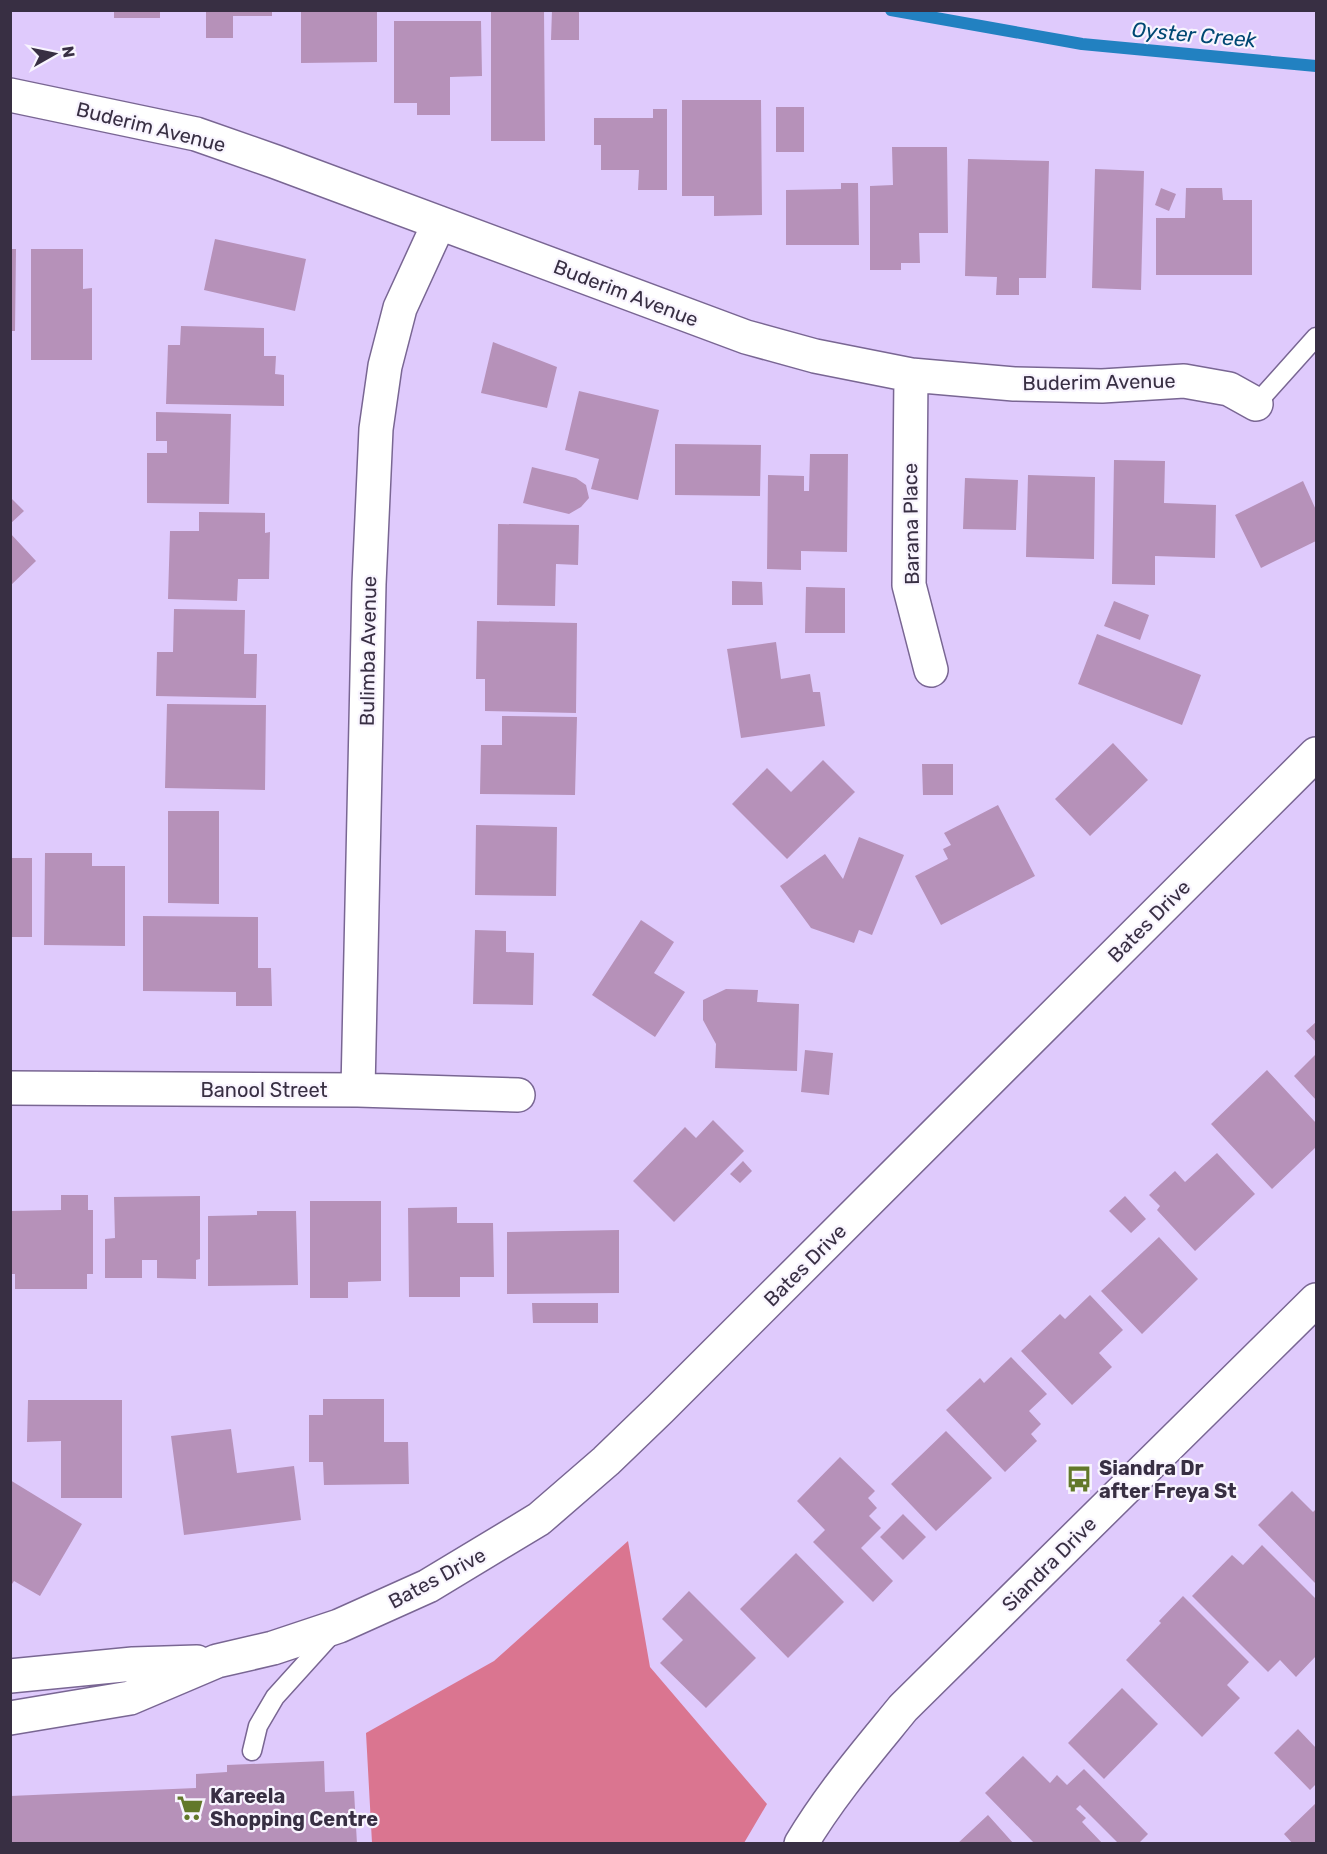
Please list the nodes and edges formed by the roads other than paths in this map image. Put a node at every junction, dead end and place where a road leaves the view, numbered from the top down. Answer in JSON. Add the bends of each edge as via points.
{"nodes":[{"id":1,"x":10,"y":94,"type":"edge"},
{"id":2,"x":439,"y":223,"type":"junction"},
{"id":3,"x":1317,"y":337,"type":"edge"},
{"id":4,"x":911,"y":375,"type":"junction"},
{"id":5,"x":1256,"y":404,"type":"joint"},
{"id":6,"x":932,"y":670,"type":"dead end"},
{"id":7,"x":1317,"y":754,"type":"edge"},
{"id":8,"x":10,"y":1088,"type":"edge"},
{"id":9,"x":358,"y":1090,"type":"junction"},
{"id":10,"x":518,"y":1095,"type":"dead end"},
{"id":11,"x":1317,"y":1300,"type":"edge"},
{"id":12,"x":339,"y":1626,"type":"junction"},
{"id":13,"x":217,"y":1661,"type":"junction"},
{"id":14,"x":10,"y":1676,"type":"edge"},
{"id":15,"x":10,"y":1718,"type":"edge"},
{"id":16,"x":252,"y":1751,"type":"dead end"},
{"id":17,"x":801,"y":1844,"type":"edge"}],
"edges":[{"from":1,"to":2,"type":"street","name":"Buderim Avenue","via":[[196,134]]},
{"from":2,"to":4,"type":"street","name":"Buderim Avenue","via":[[746,337],[815,356]]},
{"from":2,"to":9,"type":"street","name":"Bulimba Avenue","via":[[400,308],[385,366],[376,429]]},
{"from":3,"to":5,"type":"lane"},
{"from":4,"to":5,"type":"street","name":"Buderim Avenue","via":[[1014,384],[1102,386],[1185,381],[1229,389]]},
{"from":4,"to":6,"type":"street","name":"Barana Place","via":[[909,585]]},
{"from":7,"to":12,"type":"street","name":"Bates Drive","via":[[606,1461],[539,1519],[482,1555],[428,1586]]},
{"from":8,"to":9,"type":"street","name":"Banool Street"},
{"from":9,"to":10,"type":"street","name":"Banool Street"},
{"from":11,"to":17,"type":"street","name":"Siandra Drive","via":[[903,1708]]},
{"from":12,"to":13,"type":"street","name":"Bates Drive"},
{"from":12,"to":16,"type":"lane","via":[[275,1697],[258,1726]]},
{"from":13,"to":14,"type":"street","name":"Bates Drive","via":[[133,1664]]},
{"from":13,"to":15,"type":"street","name":"Bates Drive","via":[[130,1698]]}]}
